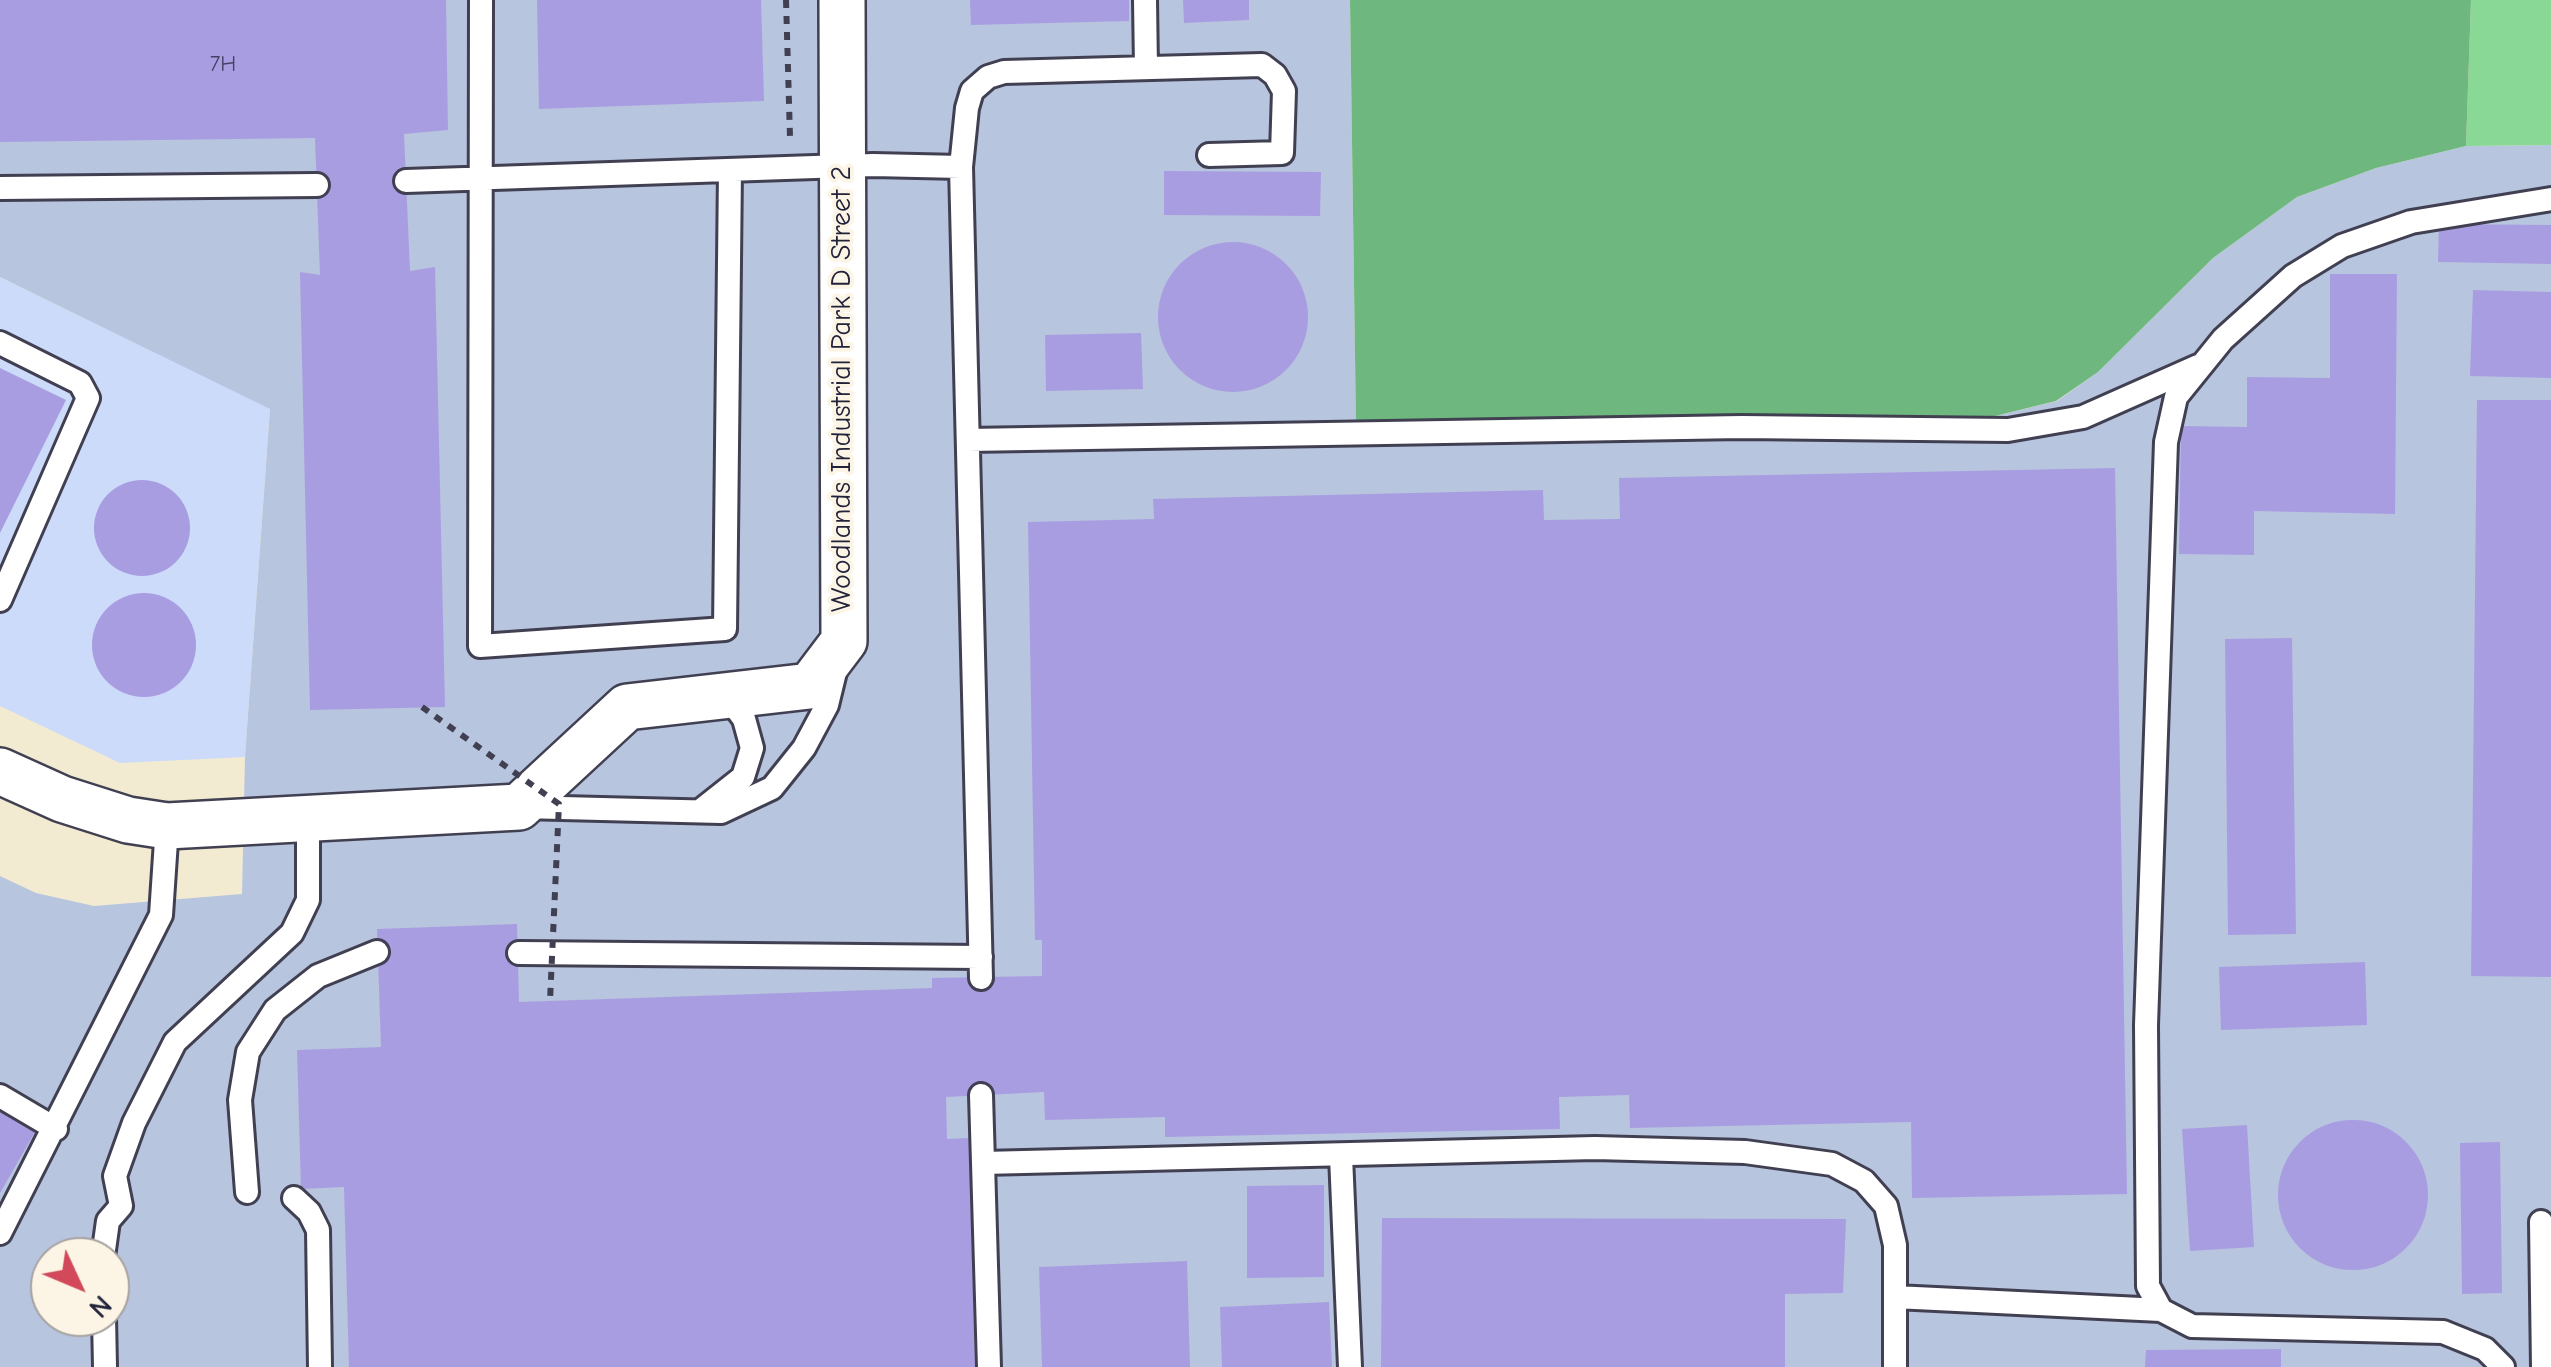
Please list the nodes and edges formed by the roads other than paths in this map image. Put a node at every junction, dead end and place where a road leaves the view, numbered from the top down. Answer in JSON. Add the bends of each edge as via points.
{"nodes":[{"id":1,"x":481,"y":0,"type":"edge"},
{"id":2,"x":842,"y":0,"type":"edge"},
{"id":3,"x":1145,"y":0,"type":"edge"},
{"id":4,"x":1146,"y":68,"type":"junction"},
{"id":5,"x":1209,"y":155,"type":"dead end"},
{"id":6,"x":841,"y":167,"type":"junction"},
{"id":7,"x":962,"y":167,"type":"junction"},
{"id":8,"x":730,"y":170,"type":"junction"},
{"id":9,"x":480,"y":178,"type":"junction"},
{"id":10,"x":406,"y":181,"type":"dead end"},
{"id":11,"x":317,"y":185,"type":"dead end"},
{"id":12,"x":0,"y":188,"type":"edge"},
{"id":13,"x":2551,"y":200,"type":"edge"},
{"id":14,"x":0,"y":342,"type":"edge"},
{"id":15,"x":2203,"y":364,"type":"junction"},
{"id":16,"x":968,"y":440,"type":"junction"},
{"id":17,"x":0,"y":600,"type":"edge"},
{"id":18,"x":844,"y":641,"type":"junction"},
{"id":19,"x":727,"y":696,"type":"junction"},
{"id":20,"x":0,"y":771,"type":"edge"},
{"id":21,"x":519,"y":807,"type":"junction"},
{"id":22,"x":700,"y":811,"type":"junction"},
{"id":23,"x":308,"y":819,"type":"junction"},
{"id":24,"x":168,"y":826,"type":"junction"},
{"id":25,"x":377,"y":952,"type":"dead end"},
{"id":26,"x":519,"y":953,"type":"dead end"},
{"id":27,"x":981,"y":1095,"type":"dead end"},
{"id":28,"x":0,"y":1096,"type":"edge"},
{"id":29,"x":56,"y":1129,"type":"junction"},
{"id":30,"x":1341,"y":1156,"type":"junction"},
{"id":31,"x":983,"y":1163,"type":"junction"},
{"id":32,"x":247,"y":1192,"type":"dead end"},
{"id":33,"x":294,"y":1198,"type":"dead end"},
{"id":34,"x":2541,"y":1222,"type":"dead end"},
{"id":35,"x":0,"y":1232,"type":"edge"},
{"id":36,"x":106,"y":1237,"type":"edge"},
{"id":37,"x":1894,"y":1296,"type":"junction"},
{"id":38,"x":2161,"y":1310,"type":"junction"},
{"id":39,"x":105,"y":1337,"type":"edge"},
{"id":40,"x":106,"y":1367,"type":"edge"},
{"id":41,"x":320,"y":1367,"type":"edge"},
{"id":42,"x":989,"y":1367,"type":"edge"},
{"id":43,"x":1350,"y":1367,"type":"edge"},
{"id":44,"x":1895,"y":1367,"type":"edge"},
{"id":45,"x":2503,"y":1367,"type":"edge"},
{"id":46,"x":2543,"y":1367,"type":"edge"}],
"edges":[{"from":1,"to":9,"type":"lane"},
{"from":2,"to":6,"type":"street","name":"Woodlands Industrial Park D Street 2"},
{"from":3,"to":4,"type":"lane"},
{"from":4,"to":5,"type":"lane","via":[[1262,66],[1275,75],[1284,91],[1282,152]]},
{"from":4,"to":7,"type":"lane","via":[[988,77],[972,91],[967,108]]},
{"from":6,"to":7,"type":"lane"},
{"from":6,"to":8,"type":"lane"},
{"from":6,"to":18,"type":"street","name":"Woodlands Industrial Park D Street 2"},
{"from":7,"to":16,"type":"lane"},
{"from":8,"to":9,"type":"lane"},
{"from":8,"to":9,"type":"lane","via":[[725,629],[480,646]]},
{"from":9,"to":10,"type":"lane"},
{"from":11,"to":12,"type":"lane"},
{"from":13,"to":15,"type":"lane","via":[[2411,222],[2342,246],[2293,276]]},
{"from":14,"to":17,"type":"lane","via":[[80,383],[88,398]]},
{"from":15,"to":16,"type":"lane","via":[[2083,417],[2008,430],[1742,427]]},
{"from":15,"to":38,"type":"lane","via":[[2176,397],[2166,442],[2146,1026],[2148,1286]]},
{"from":16,"to":26,"type":"lane","via":[[981,967]]},
{"from":18,"to":19,"type":"street","name":"Woodlands Industrial Park D Street 2","via":[[810,686]]},
{"from":18,"to":22,"type":"lane","via":[[827,705],[772,788],[722,812]]},
{"from":19,"to":21,"type":"street","name":"Woodlands Industrial Park D Street 2","via":[[627,707]]},
{"from":19,"to":22,"type":"lane","via":[[744,719],[752,748],[743,777]]},
{"from":20,"to":24,"type":"street","via":[[62,799]]},
{"from":21,"to":22,"type":"lane"},
{"from":21,"to":23,"type":"street"},
{"from":23,"to":24,"type":"street"},
{"from":23,"to":36,"type":"lane","via":[[308,900],[292,933],[175,1042],[115,1176],[121,1206],[108,1221]]},
{"from":24,"to":29,"type":"lane","via":[[161,915]]},
{"from":25,"to":32,"type":"lane","via":[[318,976],[275,1010],[248,1052],[240,1100]]},
{"from":27,"to":31,"type":"lane"},
{"from":28,"to":29,"type":"lane"},
{"from":29,"to":35,"type":"lane"},
{"from":30,"to":31,"type":"lane"},
{"from":30,"to":37,"type":"lane","via":[[1596,1148],[1745,1152],[1832,1164],[1864,1181],[1886,1206],[1895,1245]]},
{"from":30,"to":43,"type":"lane"},
{"from":31,"to":42,"type":"lane"},
{"from":33,"to":41,"type":"lane","via":[[318,1230]]},
{"from":34,"to":46,"type":"lane"},
{"from":37,"to":38,"type":"lane"},
{"from":37,"to":44,"type":"lane"},
{"from":38,"to":45,"type":"lane","via":[[2192,1326],[2443,1332],[2485,1349]]},
{"from":39,"to":40,"type":"lane"}]}
